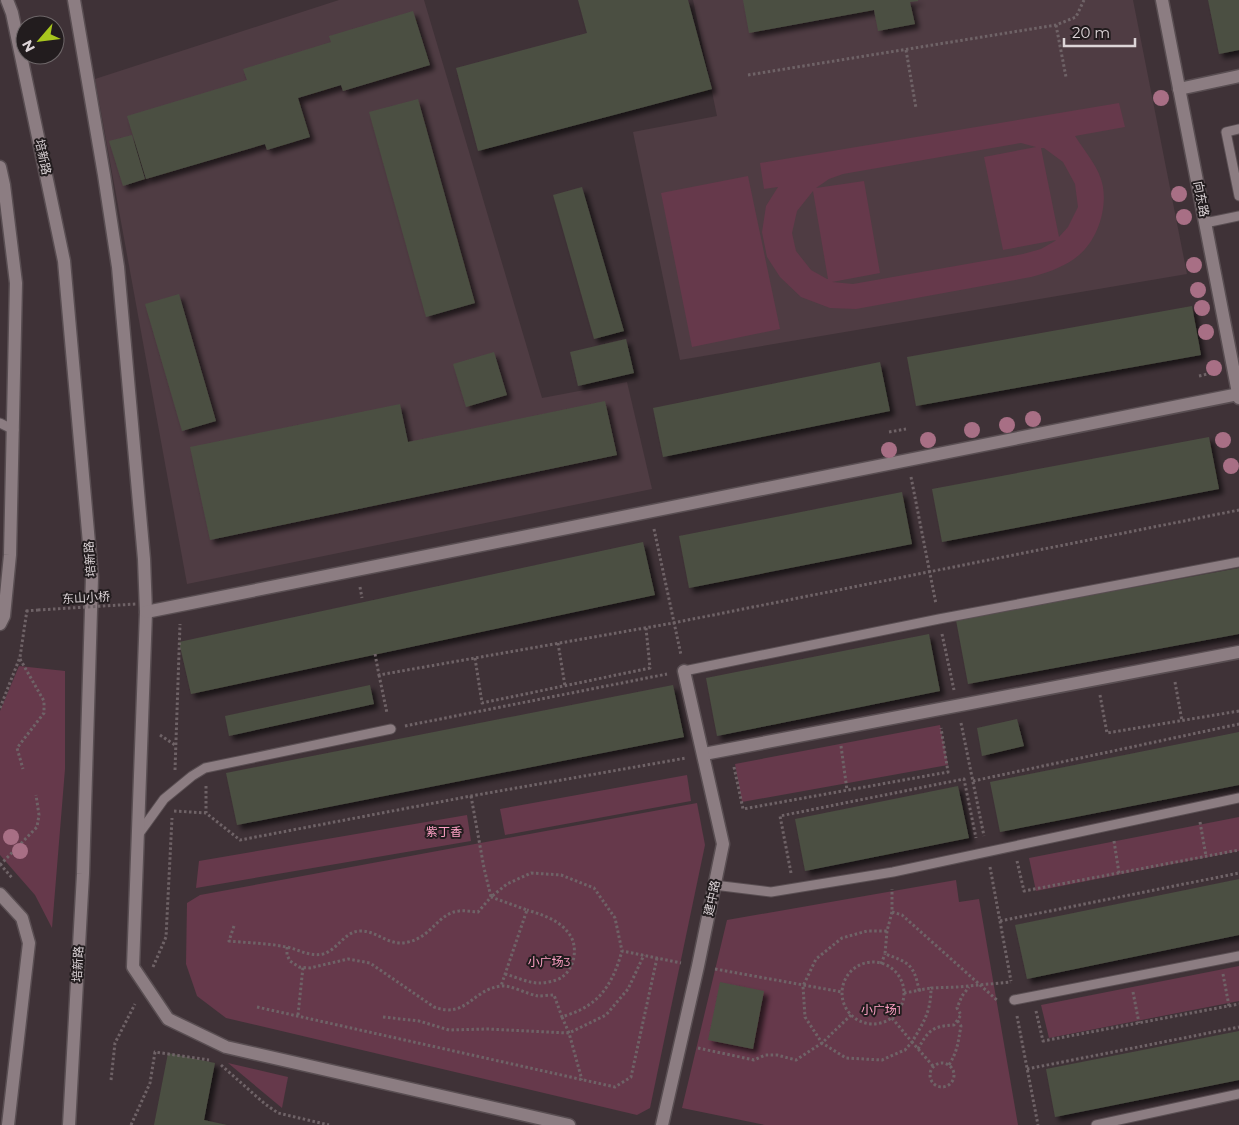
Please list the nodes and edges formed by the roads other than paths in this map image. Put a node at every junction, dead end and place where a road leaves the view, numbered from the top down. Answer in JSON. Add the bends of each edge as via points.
{"nodes":[{"id":1,"x":7,"y":0,"type":"edge"},
{"id":2,"x":74,"y":0,"type":"edge"},
{"id":3,"x":1162,"y":0,"type":"edge"},
{"id":4,"x":1239,"y":76,"type":"edge"},
{"id":5,"x":1179,"y":89,"type":"junction"},
{"id":6,"x":1239,"y":129,"type":"edge"},
{"id":7,"x":0,"y":167,"type":"edge"},
{"id":8,"x":1239,"y":196,"type":"edge"},
{"id":9,"x":1239,"y":216,"type":"edge"},
{"id":10,"x":1205,"y":223,"type":"junction"},
{"id":11,"x":1239,"y":395,"type":"edge"},
{"id":12,"x":0,"y":423,"type":"edge"},
{"id":13,"x":14,"y":430,"type":"junction"},
{"id":14,"x":5,"y":517,"type":"edge"},
{"id":15,"x":1239,"y":562,"type":"edge"},
{"id":16,"x":146,"y":612,"type":"junction"},
{"id":17,"x":0,"y":624,"type":"edge"},
{"id":18,"x":1239,"y":652,"type":"edge"},
{"id":19,"x":684,"y":671,"type":"joint"},
{"id":20,"x":391,"y":729,"type":"road end"},
{"id":21,"x":704,"y":754,"type":"junction"},
{"id":22,"x":1239,"y":798,"type":"edge"},
{"id":23,"x":138,"y":835,"type":"junction"},
{"id":24,"x":714,"y":886,"type":"junction"},
{"id":25,"x":0,"y":894,"type":"edge"},
{"id":26,"x":1239,"y":956,"type":"edge"},
{"id":27,"x":1014,"y":1000,"type":"road end"},
{"id":28,"x":1239,"y":1094,"type":"edge"},
{"id":29,"x":8,"y":1125,"type":"edge"},
{"id":30,"x":69,"y":1125,"type":"edge"},
{"id":31,"x":569,"y":1125,"type":"edge"},
{"id":32,"x":662,"y":1125,"type":"edge"},
{"id":33,"x":1096,"y":1125,"type":"edge"}],
"edges":[{"from":1,"to":30,"type":"street","name":"培新路","via":[[64,261],[92,578],[83,874]]},
{"from":2,"to":16,"type":"street","via":[[118,267]]},
{"from":3,"to":5,"type":"street","name":"向东路"},
{"from":4,"to":5,"type":"street"},
{"from":5,"to":10,"type":"street","name":"向东路"},
{"from":6,"to":8,"type":"lane","via":[[1226,132]]},
{"from":7,"to":13,"type":"street","via":[[16,283]]},
{"from":9,"to":10,"type":"lane"},
{"from":10,"to":11,"type":"street","name":"向东路"},
{"from":11,"to":16,"type":"street"},
{"from":12,"to":13,"type":"lane"},
{"from":13,"to":14,"type":"street"},
{"from":14,"to":17,"type":"street","via":[[10,555],[4,616]]},
{"from":15,"to":19,"type":"lane"},
{"from":16,"to":23,"type":"street"},
{"from":18,"to":21,"type":"street"},
{"from":19,"to":21,"type":"street","name":"建中路"},
{"from":20,"to":23,"type":"lane","via":[[205,768],[164,799]]},
{"from":21,"to":24,"type":"street","name":"建中路","via":[[723,844]]},
{"from":22,"to":24,"type":"lane","via":[[893,872],[771,892]]},
{"from":23,"to":31,"type":"street","via":[[133,968],[168,1019],[226,1047]]},
{"from":24,"to":32,"type":"street","name":"建中路"},
{"from":25,"to":29,"type":"street","via":[[22,918],[28,943]]},
{"from":26,"to":27,"type":"lane"},
{"from":28,"to":33,"type":"lane"}]}
